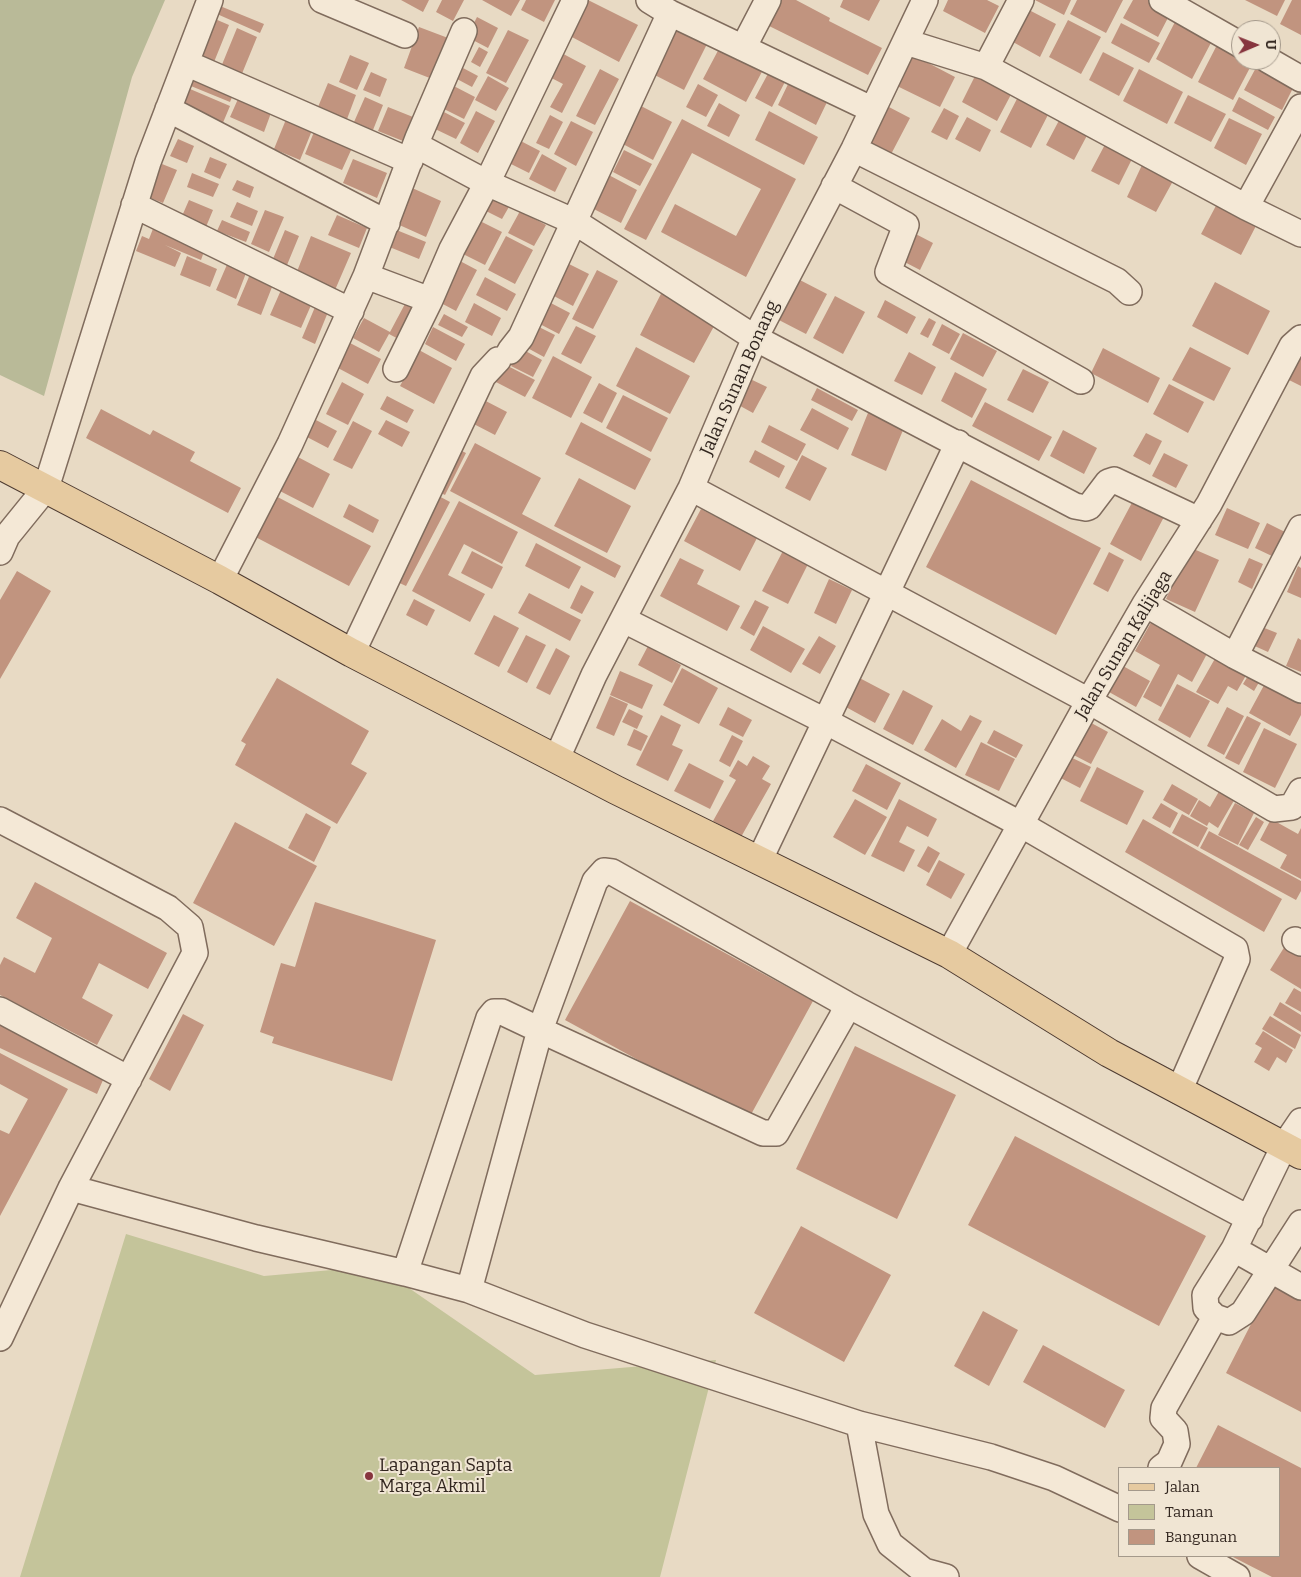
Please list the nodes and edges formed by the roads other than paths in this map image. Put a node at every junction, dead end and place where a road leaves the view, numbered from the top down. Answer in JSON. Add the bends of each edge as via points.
{"nodes":[{"id":1,"x":210,"y":0,"type":"edge"},
{"id":2,"x":322,"y":0,"type":"edge"},
{"id":3,"x":574,"y":0,"type":"edge"},
{"id":4,"x":649,"y":0,"type":"edge"},
{"id":5,"x":768,"y":0,"type":"edge"},
{"id":6,"x":925,"y":0,"type":"edge"},
{"id":7,"x":1021,"y":0,"type":"edge"},
{"id":8,"x":1162,"y":0,"type":"edge"},
{"id":9,"x":670,"y":13,"type":"junction"},
{"id":10,"x":464,"y":31,"type":"dead end"},
{"id":11,"x":405,"y":35,"type":"dead end"},
{"id":12,"x":1231,"y":39,"type":"edge"},
{"id":13,"x":906,"y":42,"type":"junction"},
{"id":14,"x":743,"y":48,"type":"junction"},
{"id":15,"x":186,"y":63,"type":"junction"},
{"id":16,"x":986,"y":67,"type":"junction"},
{"id":17,"x":1281,"y":67,"type":"edge"},
{"id":18,"x":1301,"y":79,"type":"edge"},
{"id":19,"x":1301,"y":107,"type":"edge"},
{"id":20,"x":168,"y":109,"type":"junction"},
{"id":21,"x":871,"y":109,"type":"junction"},
{"id":22,"x":854,"y":149,"type":"junction"},
{"id":23,"x":413,"y":153,"type":"junction"},
{"id":24,"x":487,"y":183,"type":"junction"},
{"id":25,"x":834,"y":186,"type":"junction"},
{"id":26,"x":134,"y":205,"type":"junction"},
{"id":27,"x":1246,"y":207,"type":"junction"},
{"id":28,"x":575,"y":222,"type":"junction"},
{"id":29,"x":387,"y":223,"type":"junction"},
{"id":30,"x":1301,"y":234,"type":"edge"},
{"id":31,"x":366,"y":276,"type":"junction"},
{"id":32,"x":1129,"y":292,"type":"dead end"},
{"id":33,"x":430,"y":300,"type":"junction"},
{"id":34,"x":351,"y":311,"type":"junction"},
{"id":35,"x":755,"y":338,"type":"junction"},
{"id":36,"x":1301,"y":338,"type":"edge"},
{"id":37,"x":396,"y":369,"type":"dead end"},
{"id":38,"x":1081,"y":381,"type":"dead end"},
{"id":39,"x":958,"y":443,"type":"junction"},
{"id":40,"x":0,"y":465,"type":"edge"},
{"id":41,"x":46,"y":488,"type":"junction"},
{"id":42,"x":691,"y":488,"type":"junction"},
{"id":43,"x":1199,"y":520,"type":"junction"},
{"id":44,"x":1301,"y":528,"type":"edge"},
{"id":45,"x":2,"y":543,"type":"edge"},
{"id":46,"x":220,"y":580,"type":"junction"},
{"id":47,"x":886,"y":594,"type":"junction"},
{"id":48,"x":1145,"y":604,"type":"junction"},
{"id":49,"x":624,"y":620,"type":"junction"},
{"id":50,"x":352,"y":653,"type":"junction"},
{"id":51,"x":1235,"y":656,"type":"junction"},
{"id":52,"x":1301,"y":690,"type":"edge"},
{"id":53,"x":1089,"y":701,"type":"junction"},
{"id":54,"x":825,"y":721,"type":"junction"},
{"id":55,"x":557,"y":758,"type":"junction"},
{"id":56,"x":1301,"y":791,"type":"edge"},
{"id":57,"x":0,"y":820,"type":"edge"},
{"id":58,"x":1022,"y":825,"type":"junction"},
{"id":59,"x":759,"y":861,"type":"junction"},
{"id":60,"x":949,"y":954,"type":"junction"},
{"id":61,"x":846,"y":1004,"type":"junction"},
{"id":62,"x":0,"y":1010,"type":"edge"},
{"id":63,"x":540,"y":1030,"type":"junction"},
{"id":64,"x":129,"y":1079,"type":"junction"},
{"id":65,"x":1179,"y":1091,"type":"junction"},
{"id":66,"x":1301,"y":1121,"type":"edge"},
{"id":67,"x":1292,"y":1151,"type":"edge"},
{"id":68,"x":71,"y":1188,"type":"junction"},
{"id":69,"x":1250,"y":1219,"type":"junction"},
{"id":70,"x":1301,"y":1223,"type":"edge"},
{"id":71,"x":1234,"y":1249,"type":"junction"},
{"id":72,"x":1272,"y":1271,"type":"junction"},
{"id":73,"x":405,"y":1273,"type":"junction"},
{"id":74,"x":1301,"y":1287,"type":"edge"},
{"id":75,"x":469,"y":1290,"type":"junction"},
{"id":76,"x":1214,"y":1318,"type":"junction"},
{"id":77,"x":4,"y":1322,"type":"edge"},
{"id":78,"x":859,"y":1424,"type":"junction"},
{"id":79,"x":1155,"y":1467,"type":"edge"},
{"id":80,"x":1118,"y":1508,"type":"edge"},
{"id":81,"x":1205,"y":1566,"type":"edge"},
{"id":82,"x":946,"y":1577,"type":"edge"},
{"id":83,"x":1237,"y":1577,"type":"edge"}],
"edges":[{"from":1,"to":15,"type":"street"},
{"from":2,"to":11,"type":"street"},
{"from":3,"to":24,"type":"street"},
{"from":4,"to":9,"type":"street"},
{"from":5,"to":14,"type":"street"},
{"from":6,"to":13,"type":"street","name":"Jalan Sunan Bonang"},
{"from":7,"to":16,"type":"street"},
{"from":8,"to":12,"type":"street"},
{"from":9,"to":14,"type":"street"},
{"from":9,"to":28,"type":"street"},
{"from":10,"to":23,"type":"street"},
{"from":13,"to":16,"type":"street"},
{"from":13,"to":21,"type":"street","name":"Jalan Sunan Bonang"},
{"from":14,"to":21,"type":"street"},
{"from":15,"to":20,"type":"street"},
{"from":15,"to":23,"type":"street"},
{"from":16,"to":27,"type":"street"},
{"from":17,"to":18,"type":"street"},
{"from":19,"to":27,"type":"street"},
{"from":20,"to":26,"type":"street"},
{"from":20,"to":29,"type":"street"},
{"from":21,"to":22,"type":"street","name":"Jalan Sunan Bonang"},
{"from":22,"to":25,"type":"street","name":"Jalan Sunan Bonang"},
{"from":22,"to":32,"type":"street","via":[[1117,281]]},
{"from":23,"to":24,"type":"street"},
{"from":23,"to":29,"type":"street"},
{"from":24,"to":28,"type":"street"},
{"from":24,"to":33,"type":"street"},
{"from":25,"to":35,"type":"street","name":"Jalan Sunan Bonang"},
{"from":25,"to":38,"type":"street","via":[[906,225],[888,272]]},
{"from":26,"to":34,"type":"street"},
{"from":26,"to":41,"type":"street"},
{"from":27,"to":30,"type":"street"},
{"from":28,"to":35,"type":"street"},
{"from":28,"to":50,"type":"street","via":[[521,337],[483,376]]},
{"from":29,"to":31,"type":"street"},
{"from":31,"to":33,"type":"street"},
{"from":31,"to":34,"type":"street"},
{"from":33,"to":37,"type":"street"},
{"from":34,"to":46,"type":"street","via":[[290,444]]},
{"from":35,"to":39,"type":"street"},
{"from":35,"to":42,"type":"street","name":"Jalan Sunan Bonang"},
{"from":36,"to":43,"type":"street","name":"Jalan Sunan Kalijaga","via":[[1292,346]]},
{"from":39,"to":43,"type":"street","via":[[1081,508],[1089,507],[1108,482],[1114,480]]},
{"from":39,"to":47,"type":"street"},
{"from":40,"to":41,"type":"main road"},
{"from":41,"to":45,"type":"street"},
{"from":41,"to":46,"type":"main road"},
{"from":42,"to":47,"type":"street"},
{"from":42,"to":49,"type":"street","name":"Jalan Sunan Bonang"},
{"from":43,"to":48,"type":"street","name":"Jalan Sunan Kalijaga"},
{"from":44,"to":51,"type":"street"},
{"from":46,"to":50,"type":"main road"},
{"from":47,"to":53,"type":"street"},
{"from":47,"to":54,"type":"street"},
{"from":48,"to":51,"type":"street"},
{"from":48,"to":53,"type":"street","name":"Jalan Sunan Kalijaga"},
{"from":49,"to":54,"type":"street"},
{"from":49,"to":55,"type":"street","name":"Jalan Sunan Bonang","via":[[594,674]]},
{"from":50,"to":55,"type":"main road"},
{"from":51,"to":52,"type":"street"},
{"from":53,"to":56,"type":"street","via":[[1274,809],[1292,807]]},
{"from":53,"to":58,"type":"street","name":"Jalan Sunan Kalijaga"},
{"from":54,"to":58,"type":"street"},
{"from":54,"to":59,"type":"street"},
{"from":55,"to":59,"type":"main road"},
{"from":57,"to":64,"type":"street","via":[[168,908],[190,927],[195,953]]},
{"from":58,"to":60,"type":"street","name":"Jalan Sunan Kalijaga"},
{"from":58,"to":65,"type":"street","via":[[1235,949],[1237,959]]},
{"from":59,"to":60,"type":"main road"},
{"from":60,"to":65,"type":"main road"},
{"from":61,"to":63,"type":"street","via":[[842,1017],[776,1133],[768,1135]]},
{"from":61,"to":63,"type":"street","via":[[612,872],[604,871],[594,880]]},
{"from":61,"to":69,"type":"street"},
{"from":62,"to":64,"type":"street"},
{"from":63,"to":73,"type":"street","via":[[502,1012],[494,1012],[488,1018]]},
{"from":63,"to":75,"type":"street"},
{"from":64,"to":68,"type":"street"},
{"from":65,"to":67,"type":"main road"},
{"from":66,"to":67,"type":"street"},
{"from":67,"to":69,"type":"street"},
{"from":68,"to":73,"type":"street","via":[[256,1238]]},
{"from":68,"to":77,"type":"street"},
{"from":69,"to":71,"type":"street"},
{"from":70,"to":72,"type":"street"},
{"from":71,"to":72,"type":"street"},
{"from":71,"to":76,"type":"street","via":[[1203,1298]]},
{"from":72,"to":74,"type":"street"},
{"from":72,"to":76,"type":"street","via":[[1236,1319],[1229,1322]]},
{"from":73,"to":75,"type":"street"},
{"from":75,"to":78,"type":"street","via":[[585,1335]]},
{"from":76,"to":79,"type":"street","via":[[1164,1408],[1163,1418],[1175,1431],[1177,1444],[1168,1462]]},
{"from":78,"to":80,"type":"street","via":[[991,1457],[1045,1475]]},
{"from":78,"to":82,"type":"street","via":[[876,1514],[890,1544],[924,1571]]},
{"from":81,"to":83,"type":"street"}]}
